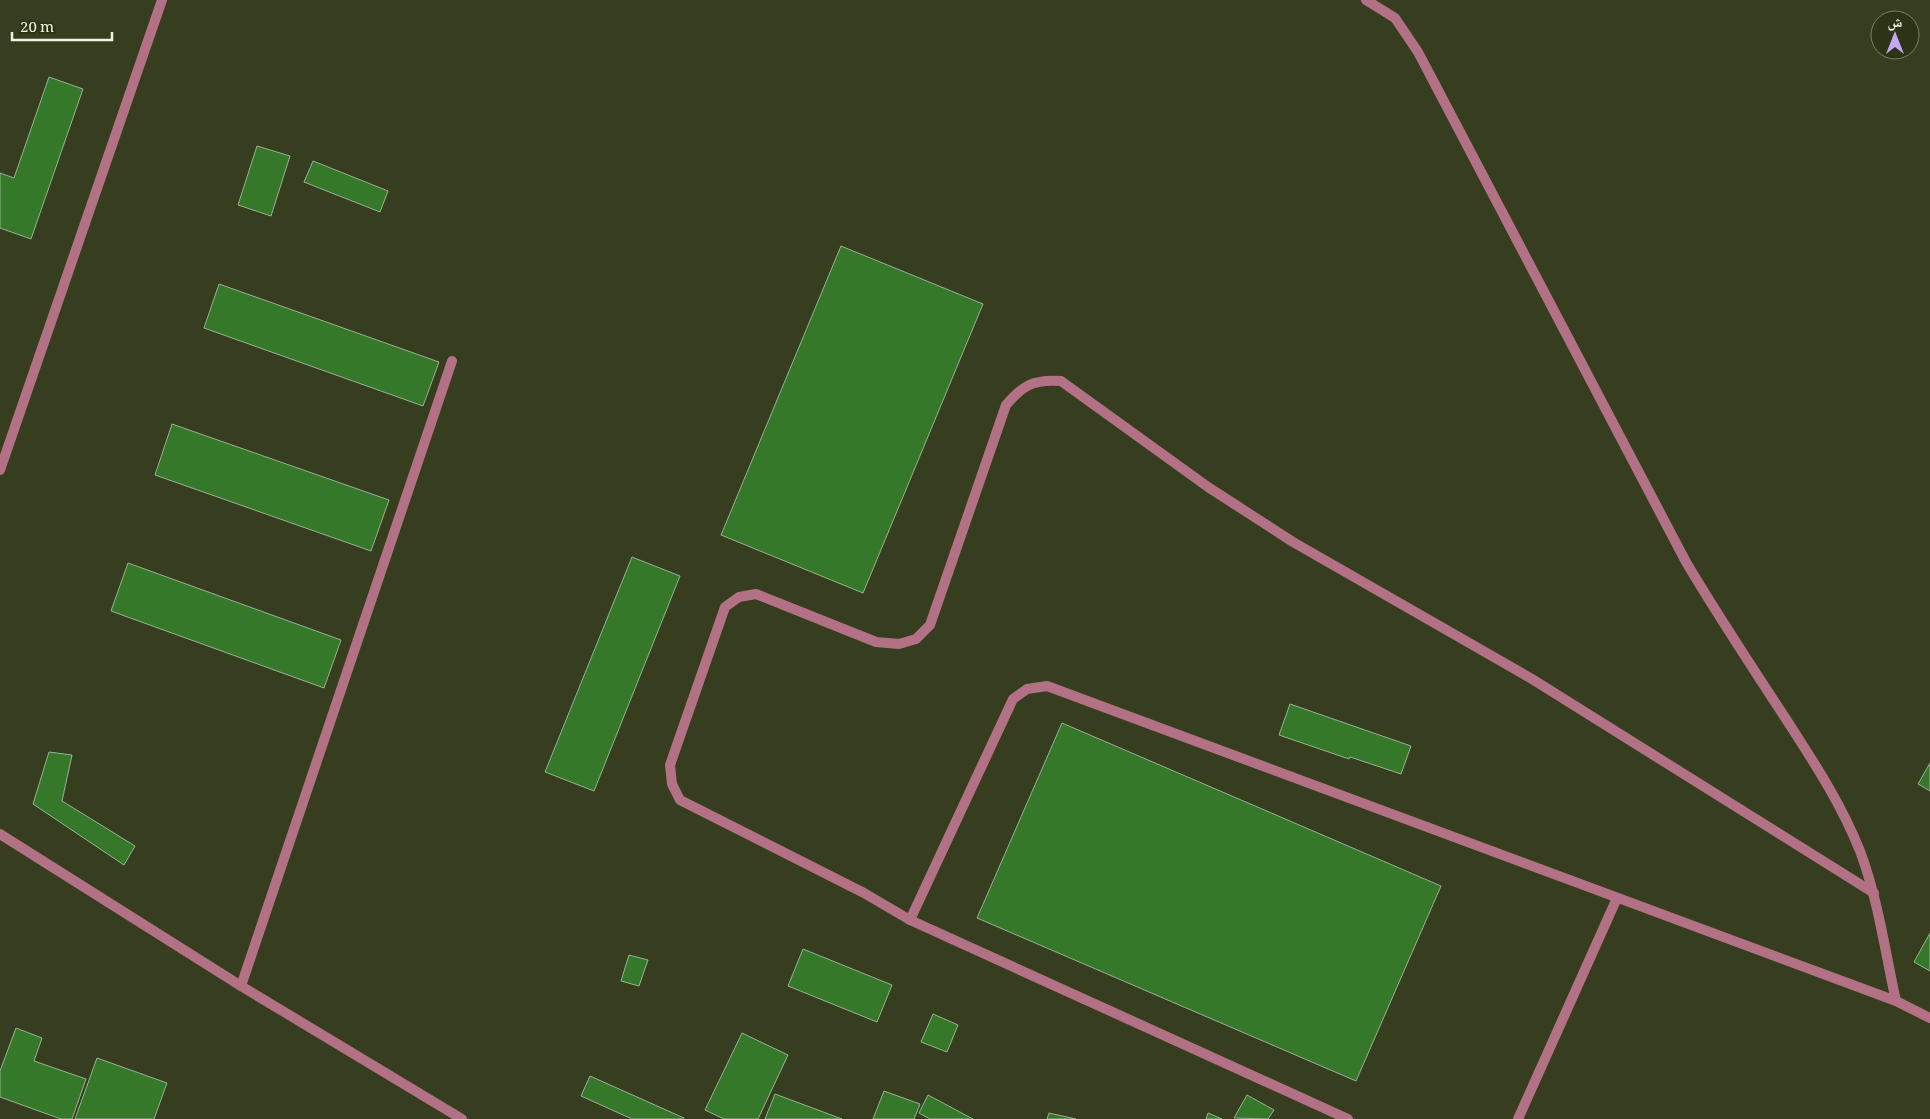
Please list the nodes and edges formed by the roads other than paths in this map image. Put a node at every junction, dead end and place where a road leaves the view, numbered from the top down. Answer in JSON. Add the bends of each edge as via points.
{"nodes":[{"id":1,"x":162,"y":0,"type":"edge"},
{"id":2,"x":1366,"y":0,"type":"edge"},
{"id":3,"x":452,"y":361,"type":"dead end"},
{"id":4,"x":0,"y":470,"type":"edge"},
{"id":5,"x":0,"y":834,"type":"edge"},
{"id":6,"x":1874,"y":893,"type":"junction"},
{"id":7,"x":1617,"y":898,"type":"junction"},
{"id":8,"x":910,"y":920,"type":"junction"},
{"id":9,"x":241,"y":986,"type":"junction"},
{"id":10,"x":1896,"y":1001,"type":"junction"},
{"id":11,"x":1930,"y":1018,"type":"edge"},
{"id":12,"x":462,"y":1119,"type":"edge"},
{"id":13,"x":1348,"y":1119,"type":"edge"},
{"id":14,"x":1518,"y":1119,"type":"edge"}],
"edges":[{"from":1,"to":4,"type":"lane"},
{"from":2,"to":6,"type":"lane","via":[[1395,18],[1418,52],[1686,562],[1845,817]]},
{"from":3,"to":9,"type":"lane"},
{"from":5,"to":9,"type":"lane"},
{"from":6,"to":8,"type":"lane","via":[[1532,679],[1294,542],[1208,487],[1061,380],[1044,379],[1017,392],[1006,405],[930,625],[916,639],[899,644],[876,642],[756,594],[738,597],[724,607],[670,765],[672,784],[680,800],[864,893]]},
{"from":6,"to":10,"type":"lane"},
{"from":7,"to":8,"type":"lane","via":[[1047,686],[1027,689],[1013,699]]},
{"from":7,"to":10,"type":"lane"},
{"from":7,"to":14,"type":"lane"},
{"from":8,"to":13,"type":"lane"},
{"from":9,"to":12,"type":"lane"},
{"from":10,"to":11,"type":"lane"}]}
